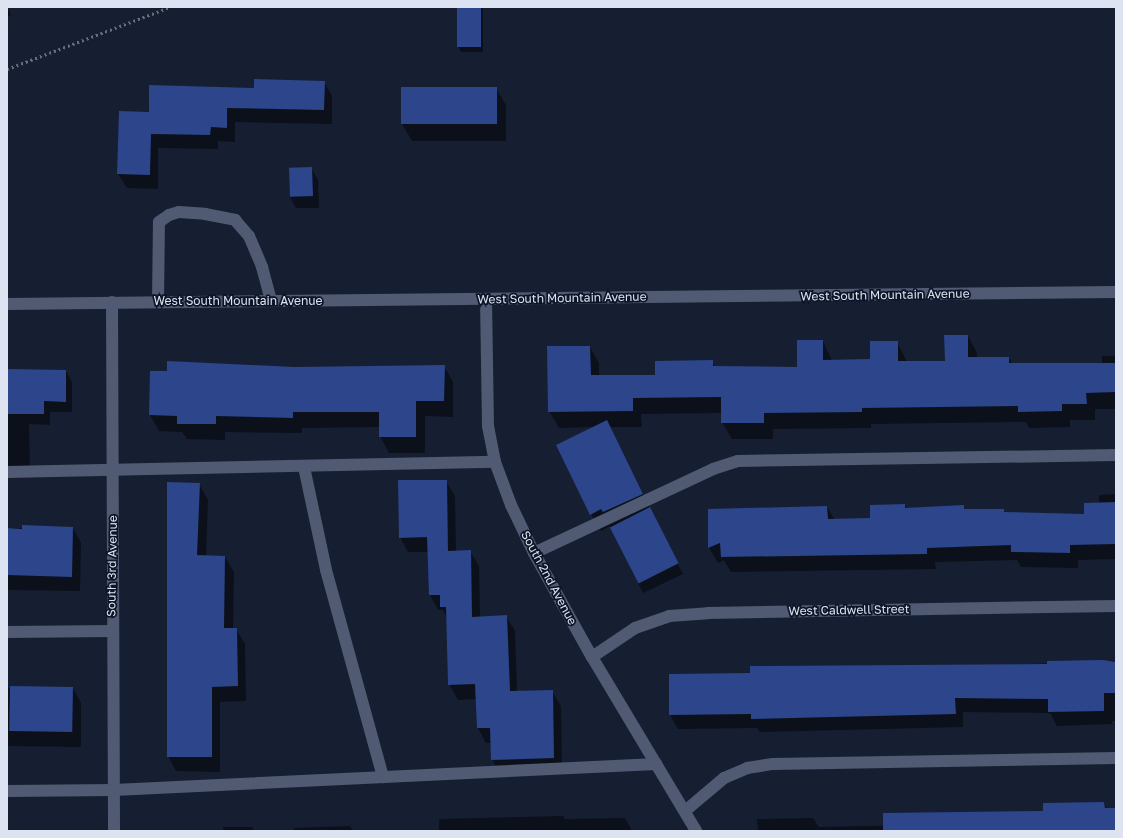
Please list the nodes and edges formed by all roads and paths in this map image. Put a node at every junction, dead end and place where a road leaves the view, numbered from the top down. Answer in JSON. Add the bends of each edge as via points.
{"nodes":[{"id":1,"x":170,"y":7,"type":"edge"},
{"id":2,"x":7,"y":69,"type":"edge"},
{"id":3,"x":1116,"y":292,"type":"edge"},
{"id":4,"x":486,"y":299,"type":"junction"},
{"id":5,"x":158,"y":301,"type":"junction"},
{"id":6,"x":272,"y":301,"type":"junction"},
{"id":7,"x":112,"y":302,"type":"junction"},
{"id":8,"x":7,"y":304,"type":"edge"},
{"id":9,"x":1116,"y":455,"type":"edge"},
{"id":10,"x":495,"y":462,"type":"junction"},
{"id":11,"x":304,"y":467,"type":"junction"},
{"id":12,"x":114,"y":469,"type":"junction"},
{"id":13,"x":7,"y":472,"type":"edge"},
{"id":14,"x":534,"y":553,"type":"junction"},
{"id":15,"x":1116,"y":606,"type":"edge"},
{"id":16,"x":112,"y":631,"type":"junction"},
{"id":17,"x":7,"y":632,"type":"edge"},
{"id":18,"x":592,"y":657,"type":"junction"},
{"id":19,"x":1116,"y":758,"type":"edge"},
{"id":20,"x":656,"y":764,"type":"junction"},
{"id":21,"x":383,"y":777,"type":"junction"},
{"id":22,"x":114,"y":790,"type":"junction"},
{"id":23,"x":7,"y":791,"type":"edge"},
{"id":24,"x":685,"y":811,"type":"junction"},
{"id":25,"x":114,"y":831,"type":"edge"},
{"id":26,"x":696,"y":831,"type":"edge"}],
"edges":[{"from":1,"to":2,"type":"path"},
{"from":3,"to":4,"type":"street","name":"West South Mountain Avenue"},
{"from":4,"to":6,"type":"street","name":"West South Mountain Avenue"},
{"from":4,"to":10,"type":"street","name":"South 2nd Avenue","via":[[488,426]]},
{"from":5,"to":6,"type":"street","name":"West South Mountain Avenue"},
{"from":5,"to":6,"type":"street","via":[[159,222],[179,212],[235,220],[249,236]]},
{"from":5,"to":7,"type":"street","name":"West South Mountain Avenue"},
{"from":7,"to":8,"type":"street","name":"West South Mountain Avenue"},
{"from":7,"to":12,"type":"street","name":"South 3rd Avenue"},
{"from":9,"to":14,"type":"street","via":[[738,461],[713,469]]},
{"from":10,"to":11,"type":"street"},
{"from":10,"to":14,"type":"street","name":"South 2nd Avenue","via":[[511,505]]},
{"from":11,"to":12,"type":"street"},
{"from":11,"to":21,"type":"street","via":[[326,570]]},
{"from":12,"to":13,"type":"street"},
{"from":12,"to":16,"type":"street","name":"South 3rd Avenue"},
{"from":14,"to":18,"type":"street","name":"South 2nd Avenue"},
{"from":15,"to":18,"type":"street","name":"West Caldwell Street","via":[[669,616],[635,628]]},
{"from":16,"to":17,"type":"street"},
{"from":16,"to":22,"type":"street","name":"South 3rd Avenue"},
{"from":18,"to":20,"type":"street","name":"South 2nd Avenue"},
{"from":19,"to":24,"type":"street","via":[[773,764],[747,768],[724,778]]},
{"from":20,"to":21,"type":"street"},
{"from":20,"to":24,"type":"street","name":"South 2nd Avenue"},
{"from":21,"to":22,"type":"street"},
{"from":22,"to":23,"type":"street"},
{"from":22,"to":25,"type":"street","name":"South 3rd Avenue"},
{"from":24,"to":26,"type":"street","name":"South 2nd Avenue"}]}
